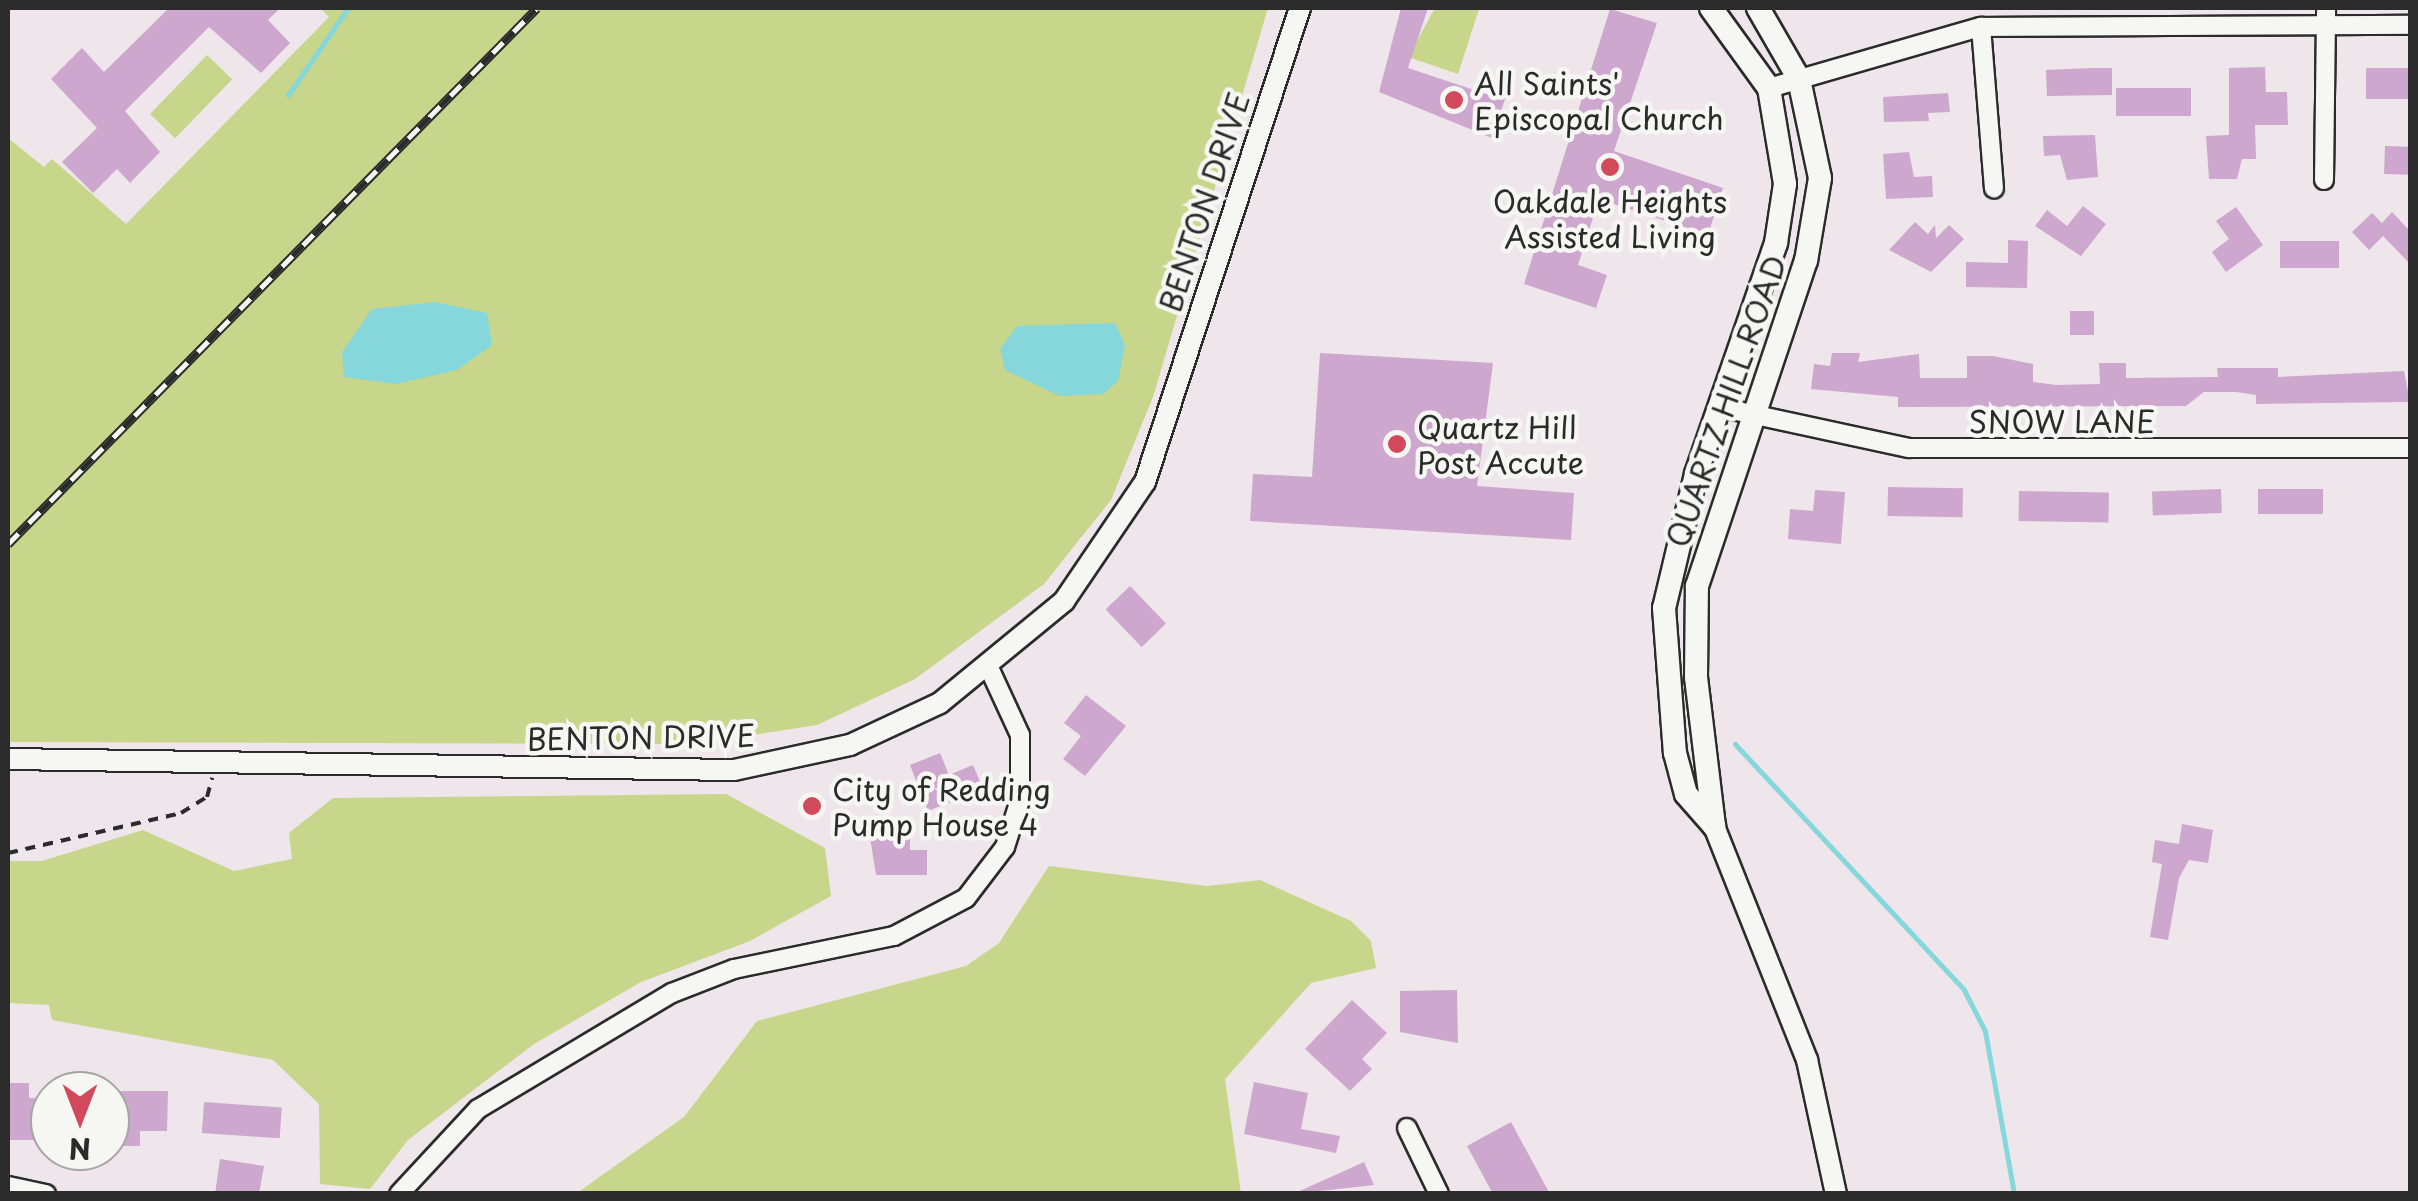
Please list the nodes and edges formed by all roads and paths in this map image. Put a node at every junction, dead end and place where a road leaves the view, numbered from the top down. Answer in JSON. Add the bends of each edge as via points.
{"nodes":[{"id":1,"x":1300,"y":8,"type":"edge"},
{"id":2,"x":1711,"y":8,"type":"edge"},
{"id":3,"x":1758,"y":8,"type":"edge"},
{"id":4,"x":2326,"y":16,"type":"edge"},
{"id":5,"x":2410,"y":25,"type":"edge"},
{"id":6,"x":1981,"y":28,"type":"junction"},
{"id":7,"x":1799,"y":79,"type":"junction"},
{"id":8,"x":1769,"y":88,"type":"junction"},
{"id":9,"x":2324,"y":180,"type":"dead end"},
{"id":10,"x":1994,"y":188,"type":"dead end"},
{"id":11,"x":1719,"y":407,"type":"junction"},
{"id":12,"x":1754,"y":418,"type":"junction"},
{"id":13,"x":2410,"y":448,"type":"edge"},
{"id":14,"x":990,"y":670,"type":"junction"},
{"id":15,"x":8,"y":759,"type":"edge"},
{"id":16,"x":213,"y":764,"type":"junction"},
{"id":17,"x":1714,"y":826,"type":"junction"},
{"id":18,"x":8,"y":853,"type":"edge"},
{"id":19,"x":1408,"y":1128,"type":"dead end"},
{"id":20,"x":8,"y":1186,"type":"edge"},
{"id":21,"x":46,"y":1194,"type":"edge"},
{"id":22,"x":400,"y":1194,"type":"edge"},
{"id":23,"x":1439,"y":1194,"type":"edge"},
{"id":24,"x":1836,"y":1194,"type":"edge"}],
"edges":[{"from":1,"to":14,"type":"street","name":"BENTON DRIVE","via":[[1144,482],[1064,601]]},
{"from":2,"to":8,"type":"main road","name":"QUARTZ HILL ROAD"},
{"from":3,"to":7,"type":"main road","name":"QUARTZ HILL ROAD"},
{"from":4,"to":5,"type":"street"},
{"from":4,"to":6,"type":"street"},
{"from":4,"to":9,"type":"street"},
{"from":6,"to":7,"type":"street"},
{"from":6,"to":10,"type":"street"},
{"from":7,"to":8,"type":"street"},
{"from":7,"to":12,"type":"main road","name":"QUARTZ HILL ROAD","via":[[1818,151],[1817,209]]},
{"from":8,"to":11,"type":"main road","name":"QUARTZ HILL ROAD","via":[[1784,156],[1782,216]]},
{"from":11,"to":12,"type":"street","name":"SNOW LANE"},
{"from":11,"to":17,"type":"main road","name":"QUARTZ HILL ROAD","via":[[1673,552],[1663,630],[1682,783]]},
{"from":12,"to":13,"type":"street","name":"SNOW LANE","via":[[1909,448]]},
{"from":12,"to":17,"type":"main road","name":"QUARTZ HILL ROAD","via":[[1698,586],[1696,677]]},
{"from":14,"to":16,"type":"street","name":"BENTON DRIVE","via":[[904,722],[770,766]]},
{"from":14,"to":22,"type":"street","via":[[1020,735],[1020,800],[1006,847],[966,898],[905,932],[734,969],[672,993],[463,1120]]},
{"from":15,"to":16,"type":"street","name":"BENTON DRIVE"},
{"from":16,"to":18,"type":"path","via":[[210,793],[188,810]]},
{"from":17,"to":24,"type":"street","name":"QUARTZ HILL ROAD","via":[[1807,1060]]},
{"from":19,"to":23,"type":"street"},
{"from":20,"to":21,"type":"street"}]}
